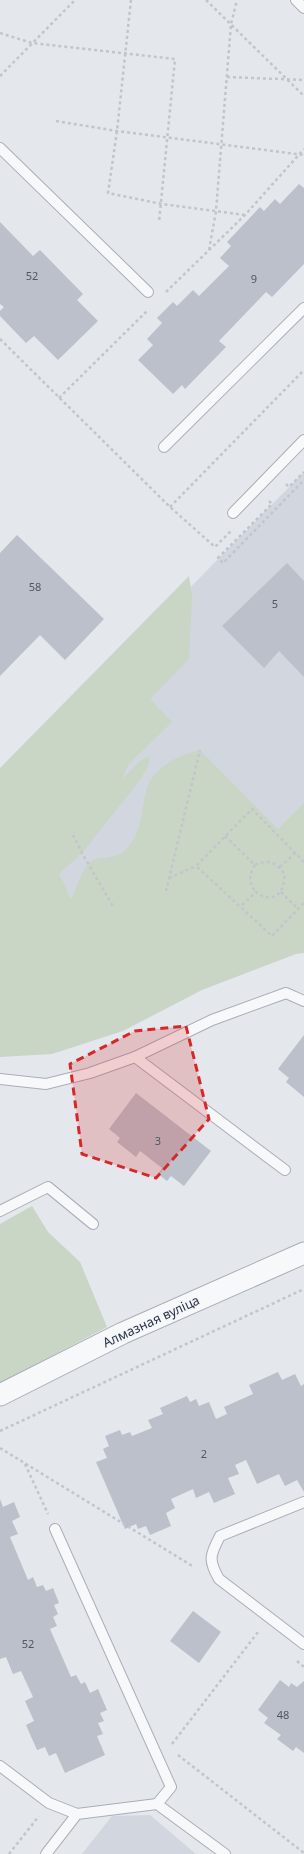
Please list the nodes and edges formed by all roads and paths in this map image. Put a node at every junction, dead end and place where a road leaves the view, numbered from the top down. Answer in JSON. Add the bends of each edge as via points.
{"nodes":[{"id":1,"x":75,"y":0,"type":"edge"},
{"id":2,"x":131,"y":0,"type":"edge"},
{"id":3,"x":206,"y":0,"type":"edge"},
{"id":4,"x":237,"y":0,"type":"edge"},
{"id":5,"x":296,"y":0,"type":"edge"},
{"id":6,"x":304,"y":8,"type":"edge"},
{"id":7,"x":231,"y":24,"type":"junction"},
{"id":8,"x":0,"y":33,"type":"edge"},
{"id":9,"x":32,"y":43,"type":"junction"},
{"id":10,"x":125,"y":52,"type":"junction"},
{"id":11,"x":0,"y":76,"type":"edge"},
{"id":12,"x":227,"y":77,"type":"junction"},
{"id":13,"x":288,"y":79,"type":"junction"},
{"id":14,"x":304,"y":80,"type":"edge"},
{"id":15,"x":304,"y":96,"type":"edge"},
{"id":16,"x":56,"y":121,"type":"dead end"},
{"id":17,"x":117,"y":131,"type":"junction"},
{"id":18,"x":168,"y":137,"type":"junction"},
{"id":19,"x":222,"y":145,"type":"junction"},
{"id":20,"x":0,"y":148,"type":"edge"},
{"id":21,"x":304,"y":149,"type":"edge"},
{"id":22,"x":299,"y":154,"type":"junction"},
{"id":23,"x":304,"y":155,"type":"edge"},
{"id":24,"x":162,"y":204,"type":"junction"},
{"id":25,"x":216,"y":211,"type":"junction"},
{"id":26,"x":245,"y":215,"type":"junction"},
{"id":27,"x":159,"y":222,"type":"dead end"},
{"id":28,"x":209,"y":251,"type":"junction"},
{"id":29,"x":148,"y":292,"type":"dead end"},
{"id":30,"x":164,"y":294,"type":"dead end"},
{"id":31,"x":304,"y":308,"type":"edge"},
{"id":32,"x":148,"y":310,"type":"dead end"},
{"id":33,"x":0,"y":339,"type":"edge"},
{"id":34,"x":304,"y":370,"type":"edge"},
{"id":35,"x":59,"y":398,"type":"junction"},
{"id":36,"x":304,"y":440,"type":"edge"},
{"id":37,"x":164,"y":447,"type":"dead end"},
{"id":38,"x":304,"y":472,"type":"edge"},
{"id":39,"x":282,"y":480,"type":"dead end"},
{"id":40,"x":304,"y":480,"type":"edge"},
{"id":41,"x":272,"y":504,"type":"dead end"},
{"id":42,"x":233,"y":513,"type":"dead end"},
{"id":43,"x":200,"y":750,"type":"dead end"},
{"id":44,"x":278,"y":829,"type":"dead end"},
{"id":45,"x":275,"y":832,"type":"junction"},
{"id":46,"x":73,"y":835,"type":"dead end"},
{"id":47,"x":225,"y":836,"type":"junction"},
{"id":48,"x":295,"y":853,"type":"junction"},
{"id":49,"x":304,"y":862,"type":"edge"},
{"id":50,"x":255,"y":865,"type":"junction"},
{"id":51,"x":196,"y":866,"type":"junction"},
{"id":52,"x":280,"y":867,"type":"junction"},
{"id":53,"x":169,"y":878,"type":"junction"},
{"id":54,"x":166,"y":891,"type":"dead end"},
{"id":55,"x":256,"y":892,"type":"junction"},
{"id":56,"x":281,"y":892,"type":"junction"},
{"id":57,"x":304,"y":903,"type":"edge"},
{"id":58,"x":240,"y":907,"type":"junction"},
{"id":59,"x":114,"y":908,"type":"dead end"},
{"id":60,"x":298,"y":909,"type":"junction"},
{"id":61,"x":304,"y":1001,"type":"edge"},
{"id":62,"x":135,"y":1057,"type":"junction"},
{"id":63,"x":0,"y":1079,"type":"edge"},
{"id":64,"x":285,"y":1170,"type":"dead end"},
{"id":65,"x":0,"y":1212,"type":"edge"},
{"id":66,"x":93,"y":1224,"type":"dead end"},
{"id":67,"x":304,"y":1253,"type":"edge"},
{"id":68,"x":304,"y":1289,"type":"edge"},
{"id":69,"x":0,"y":1395,"type":"edge"},
{"id":70,"x":0,"y":1431,"type":"edge"},
{"id":71,"x":0,"y":1448,"type":"edge"},
{"id":72,"x":25,"y":1463,"type":"junction"},
{"id":73,"x":304,"y":1502,"type":"edge"},
{"id":74,"x":55,"y":1529,"type":"joint"},
{"id":75,"x":219,"y":1579,"type":"junction"},
{"id":76,"x":264,"y":1636,"type":"dead end"},
{"id":77,"x":304,"y":1644,"type":"edge"},
{"id":78,"x":293,"y":1658,"type":"dead end"},
{"id":79,"x":304,"y":1667,"type":"edge"},
{"id":80,"x":168,"y":1748,"type":"dead end"},
{"id":81,"x":175,"y":1753,"type":"dead end"},
{"id":82,"x":0,"y":1766,"type":"edge"},
{"id":83,"x":49,"y":1803,"type":"junction"},
{"id":84,"x":157,"y":1804,"type":"junction"},
{"id":85,"x":77,"y":1814,"type":"junction"},
{"id":86,"x":304,"y":1853,"type":"edge"},
{"id":87,"x":9,"y":1854,"type":"edge"},
{"id":88,"x":46,"y":1854,"type":"edge"},
{"id":89,"x":225,"y":1854,"type":"edge"}],
"edges":[{"from":1,"to":9,"type":"path"},
{"from":2,"to":10,"type":"path"},
{"from":3,"to":7,"type":"path"},
{"from":4,"to":7,"type":"path"},
{"from":5,"to":6,"type":"lane"},
{"from":7,"to":12,"type":"path"},
{"from":7,"to":13,"type":"path"},
{"from":8,"to":9,"type":"path"},
{"from":9,"to":10,"type":"path"},
{"from":9,"to":11,"type":"path"},
{"from":10,"to":17,"type":"path"},
{"from":10,"to":18,"type":"path","via":[[175,58]]},
{"from":12,"to":13,"type":"path"},
{"from":12,"to":19,"type":"path"},
{"from":13,"to":14,"type":"path"},
{"from":13,"to":15,"type":"path"},
{"from":16,"to":17,"type":"path"},
{"from":17,"to":18,"type":"path"},
{"from":17,"to":24,"type":"path","via":[[108,193]]},
{"from":18,"to":19,"type":"path"},
{"from":18,"to":24,"type":"path"},
{"from":19,"to":22,"type":"path"},
{"from":19,"to":25,"type":"path"},
{"from":20,"to":29,"type":"lane"},
{"from":21,"to":22,"type":"path"},
{"from":22,"to":23,"type":"path"},
{"from":22,"to":26,"type":"path"},
{"from":24,"to":25,"type":"path"},
{"from":24,"to":27,"type":"path"},
{"from":25,"to":26,"type":"path"},
{"from":25,"to":28,"type":"path"},
{"from":26,"to":28,"type":"path"},
{"from":28,"to":30,"type":"path"},
{"from":31,"to":37,"type":"lane"},
{"from":32,"to":35,"type":"path"},
{"from":33,"to":35,"type":"path"},
{"from":34,"to":35,"type":"path","via":[[170,507]]},
{"from":36,"to":42,"type":"lane"},
{"from":38,"to":39,"type":"path","via":[[289,487]]},
{"from":40,"to":41,"type":"path","via":[[223,563],[218,558]]},
{"from":43,"to":53,"type":"path"},
{"from":44,"to":45,"type":"path"},
{"from":45,"to":47,"type":"path","via":[[252,809]]},
{"from":45,"to":48,"type":"path"},
{"from":46,"to":59,"type":"path"},
{"from":47,"to":50,"type":"path"},
{"from":47,"to":51,"type":"path"},
{"from":48,"to":49,"type":"path"},
{"from":48,"to":52,"type":"path"},
{"from":50,"to":52,"type":"path","via":[[262,861]]},
{"from":50,"to":55,"type":"path","via":[[250,873],[250,882]]},
{"from":51,"to":53,"type":"path"},
{"from":51,"to":58,"type":"path"},
{"from":52,"to":56,"type":"path","via":[[285,879]]},
{"from":53,"to":54,"type":"path"},
{"from":55,"to":56,"type":"path","via":[[269,898]]},
{"from":55,"to":58,"type":"path"},
{"from":56,"to":60,"type":"path"},
{"from":57,"to":60,"type":"path"},
{"from":58,"to":60,"type":"path","via":[[272,936]]},
{"from":61,"to":62,"type":"lane","via":[[286,993],[212,1020]]},
{"from":62,"to":63,"type":"lane","via":[[90,1073],[46,1084]]},
{"from":62,"to":64,"type":"lane"},
{"from":65,"to":66,"type":"lane","via":[[48,1187]]},
{"from":67,"to":69,"type":"street","name":"Алмазная вуліца","via":[[123,1333]]},
{"from":68,"to":70,"type":"path"},
{"from":71,"to":72,"type":"path"},
{"from":72,"to":74,"type":"path"},
{"from":72,"to":75,"type":"path","via":[[192,1566]]},
{"from":73,"to":75,"type":"lane","via":[[220,1536],[211,1553],[212,1566]]},
{"from":74,"to":84,"type":"lane","via":[[171,1787]]},
{"from":75,"to":77,"type":"lane"},
{"from":76,"to":80,"type":"path","via":[[258,1632]]},
{"from":78,"to":79,"type":"path"},
{"from":81,"to":86,"type":"path"},
{"from":82,"to":83,"type":"lane"},
{"from":83,"to":85,"type":"lane"},
{"from":83,"to":87,"type":"path"},
{"from":84,"to":85,"type":"lane"},
{"from":84,"to":89,"type":"lane"},
{"from":85,"to":88,"type":"lane"}]}
